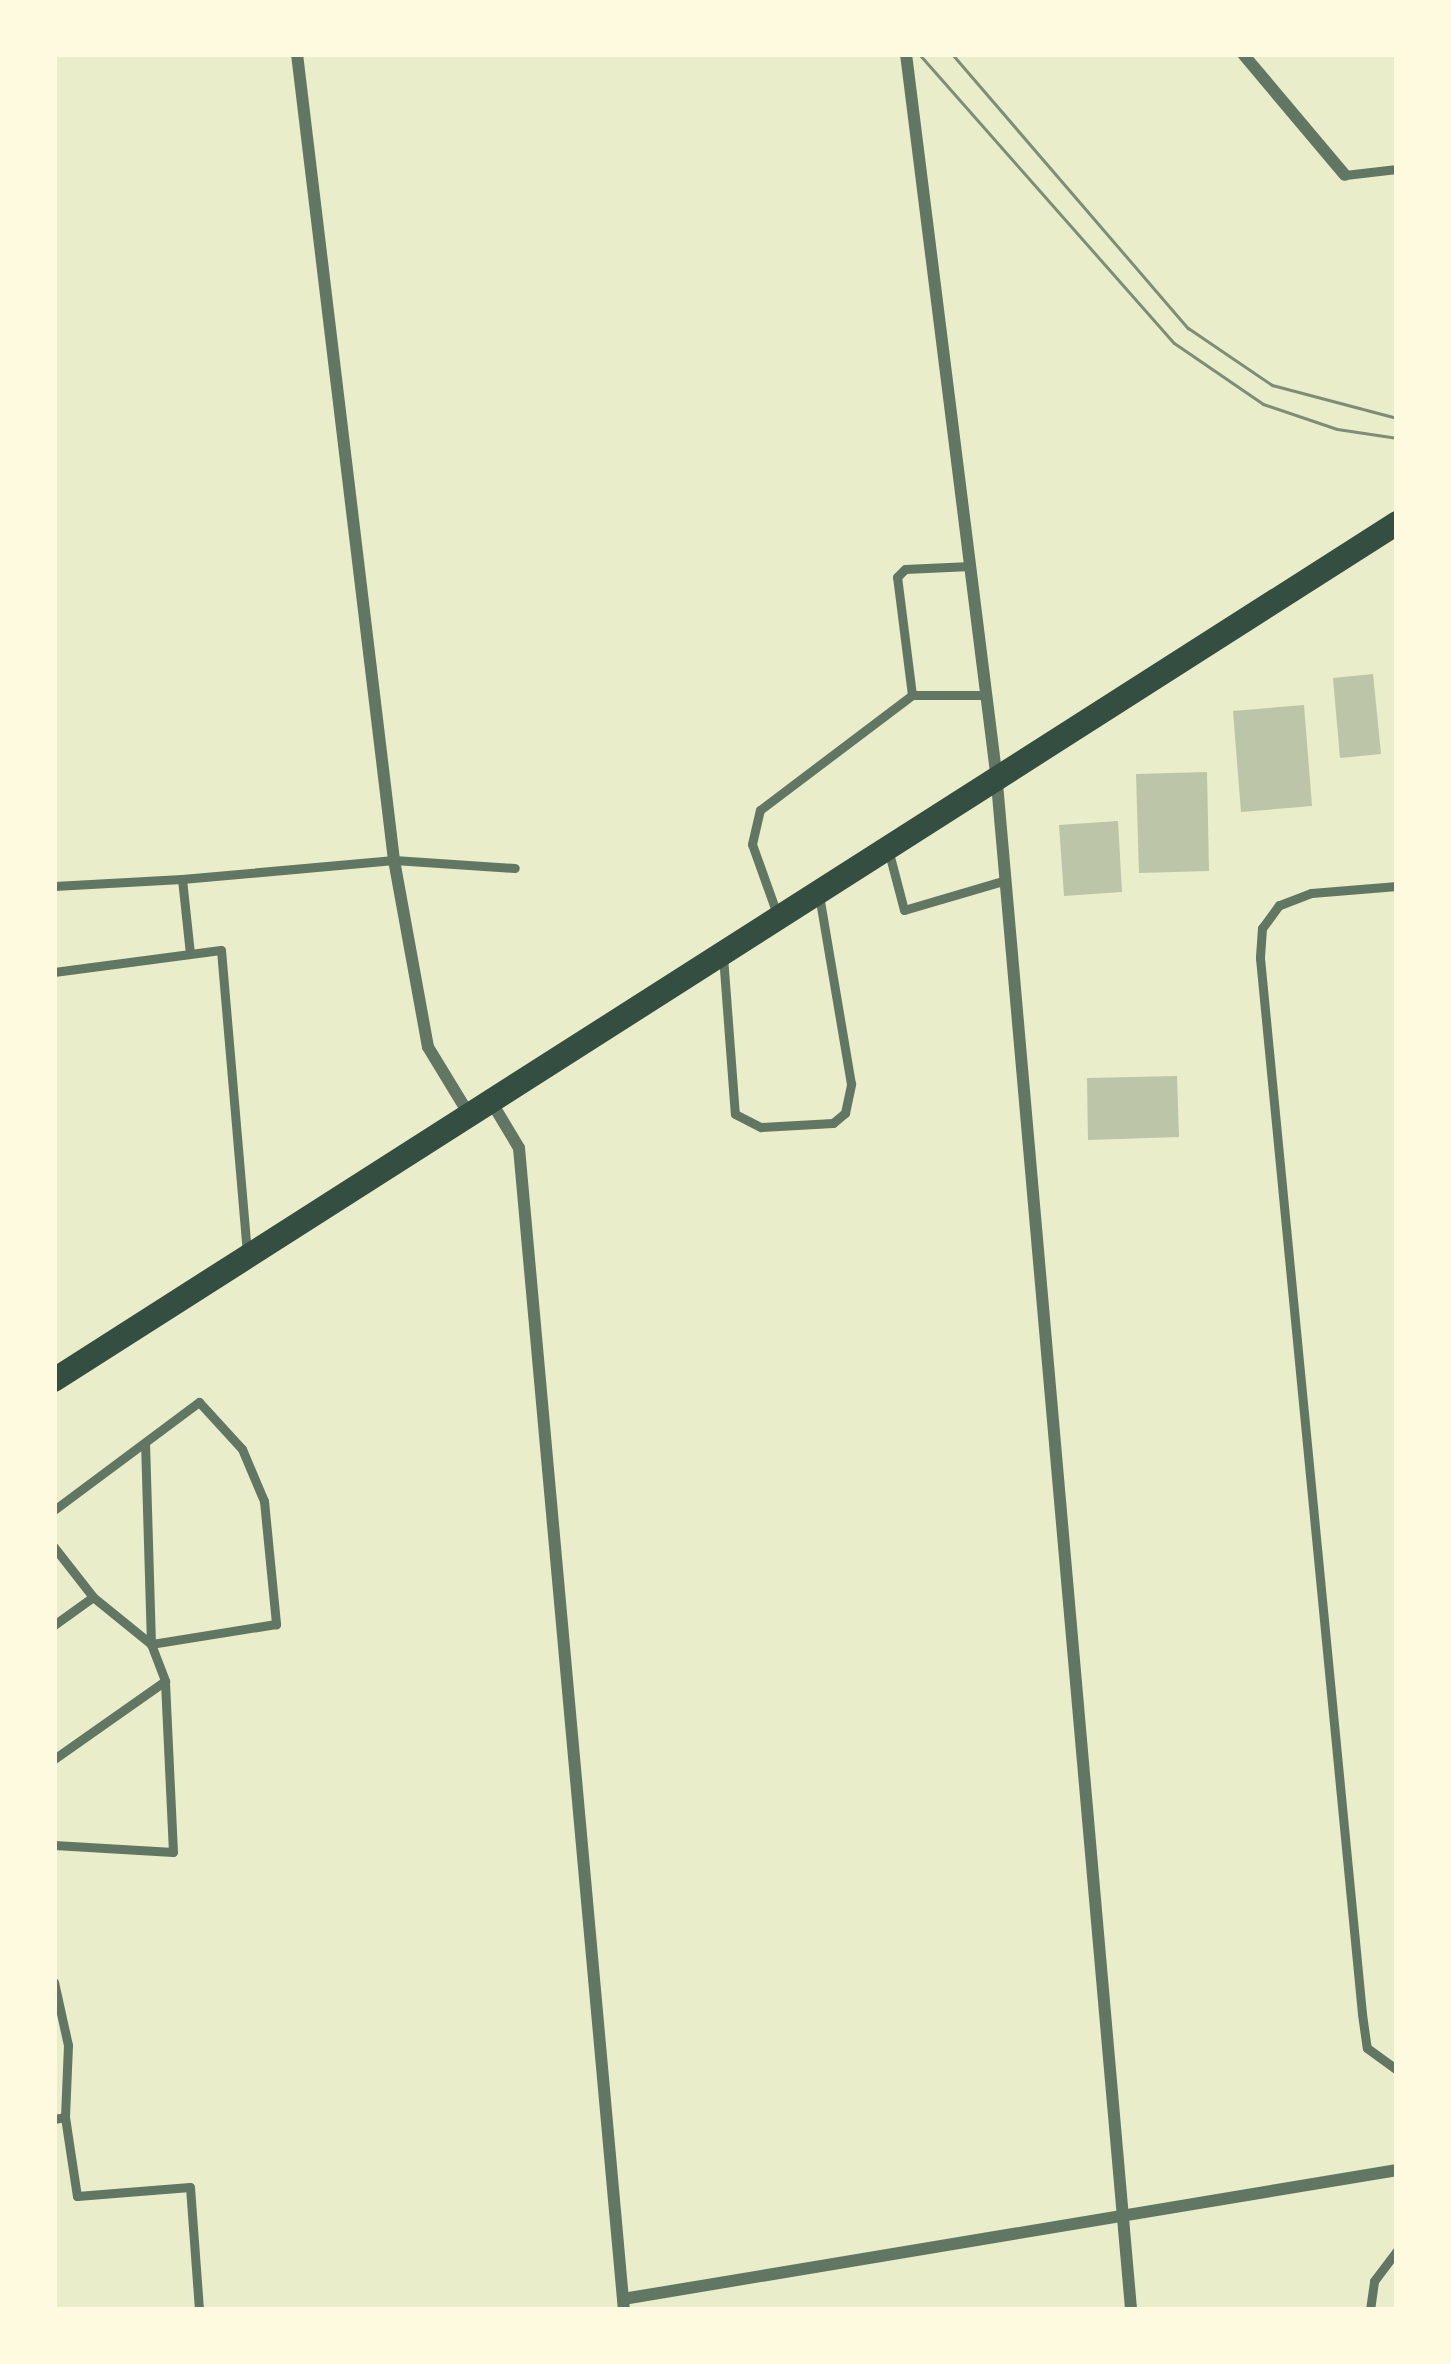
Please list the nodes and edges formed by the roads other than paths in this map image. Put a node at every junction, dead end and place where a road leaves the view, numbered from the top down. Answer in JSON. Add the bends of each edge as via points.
{"nodes":[{"id":1,"x":297,"y":54,"type":"edge"},
{"id":2,"x":906,"y":54,"type":"edge"},
{"id":3,"x":1243,"y":54,"type":"edge"},
{"id":4,"x":1397,"y":170,"type":"edge"},
{"id":5,"x":1345,"y":175,"type":"joint"},
{"id":6,"x":1397,"y":523,"type":"edge"},
{"id":7,"x":970,"y":566,"type":"junction"},
{"id":8,"x":912,"y":695,"type":"junction"},
{"id":9,"x":986,"y":695,"type":"junction"},
{"id":10,"x":996,"y":772,"type":"junction"},
{"id":11,"x":888,"y":848,"type":"junction"},
{"id":12,"x":394,"y":860,"type":"junction"},
{"id":13,"x":515,"y":868,"type":"dead end"},
{"id":14,"x":182,"y":879,"type":"junction"},
{"id":15,"x":1006,"y":880,"type":"junction"},
{"id":16,"x":54,"y":886,"type":"edge"},
{"id":17,"x":1397,"y":886,"type":"edge"},
{"id":18,"x":819,"y":895,"type":"junction"},
{"id":19,"x":779,"y":920,"type":"junction"},
{"id":20,"x":190,"y":954,"type":"junction"},
{"id":21,"x":723,"y":956,"type":"junction"},
{"id":22,"x":54,"y":972,"type":"edge"},
{"id":23,"x":481,"y":1110,"type":"junction"},
{"id":24,"x":248,"y":1260,"type":"junction"},
{"id":25,"x":54,"y":1380,"type":"edge"},
{"id":26,"x":145,"y":1444,"type":"junction"},
{"id":27,"x":54,"y":1510,"type":"edge"},
{"id":28,"x":54,"y":1547,"type":"edge"},
{"id":29,"x":93,"y":1597,"type":"junction"},
{"id":30,"x":54,"y":1625,"type":"edge"},
{"id":31,"x":152,"y":1645,"type":"junction"},
{"id":32,"x":165,"y":1681,"type":"junction"},
{"id":33,"x":54,"y":1759,"type":"edge"},
{"id":34,"x":54,"y":1845,"type":"edge"},
{"id":35,"x":54,"y":1982,"type":"edge"},
{"id":36,"x":1397,"y":2070,"type":"edge"},
{"id":37,"x":59,"y":2118,"type":"edge"},
{"id":38,"x":1397,"y":2170,"type":"edge"},
{"id":39,"x":1123,"y":2218,"type":"junction"},
{"id":40,"x":1397,"y":2250,"type":"edge"},
{"id":41,"x":624,"y":2305,"type":"edge"},
{"id":42,"x":199,"y":2310,"type":"edge"},
{"id":43,"x":1131,"y":2310,"type":"edge"},
{"id":44,"x":1370,"y":2310,"type":"edge"}],
"edges":[{"from":1,"to":12,"type":"street"},
{"from":2,"to":7,"type":"street"},
{"from":3,"to":5,"type":"street"},
{"from":4,"to":5,"type":"lane"},
{"from":6,"to":10,"type":"main road"},
{"from":7,"to":8,"type":"lane","via":[[905,569],[898,577]]},
{"from":7,"to":9,"type":"street"},
{"from":8,"to":9,"type":"lane"},
{"from":8,"to":19,"type":"lane","via":[[760,810],[752,844]]},
{"from":9,"to":10,"type":"street"},
{"from":10,"to":11,"type":"main road"},
{"from":10,"to":15,"type":"street"},
{"from":11,"to":15,"type":"lane","via":[[904,910]]},
{"from":11,"to":18,"type":"main road"},
{"from":12,"to":13,"type":"lane"},
{"from":12,"to":14,"type":"lane"},
{"from":12,"to":23,"type":"street","via":[[428,1047]]},
{"from":14,"to":16,"type":"lane"},
{"from":14,"to":20,"type":"lane"},
{"from":15,"to":39,"type":"street"},
{"from":17,"to":36,"type":"lane","via":[[1311,892],[1280,904],[1262,928],[1260,958],[1362,2014],[1367,2048]]},
{"from":18,"to":19,"type":"main road"},
{"from":18,"to":21,"type":"lane","via":[[850,1084],[845,1113],[833,1123],[760,1127],[735,1114]]},
{"from":19,"to":21,"type":"main road"},
{"from":20,"to":22,"type":"lane"},
{"from":20,"to":24,"type":"lane","via":[[221,950]]},
{"from":21,"to":23,"type":"main road"},
{"from":23,"to":24,"type":"main road"},
{"from":23,"to":41,"type":"street","via":[[519,1148]]},
{"from":24,"to":25,"type":"main road"},
{"from":26,"to":27,"type":"lane"},
{"from":26,"to":31,"type":"lane"},
{"from":26,"to":31,"type":"lane","via":[[199,1402],[242,1449],[264,1501],[277,1624]]},
{"from":28,"to":29,"type":"lane"},
{"from":29,"to":30,"type":"lane"},
{"from":29,"to":31,"type":"lane"},
{"from":31,"to":32,"type":"lane"},
{"from":32,"to":33,"type":"lane"},
{"from":32,"to":34,"type":"lane","via":[[173,1852]]},
{"from":35,"to":37,"type":"lane","via":[[68,2045]]},
{"from":37,"to":42,"type":"lane","via":[[77,2196],[190,2187]]},
{"from":38,"to":39,"type":"street"},
{"from":39,"to":41,"type":"street"},
{"from":39,"to":43,"type":"street"},
{"from":40,"to":44,"type":"lane","via":[[1374,2281]]}]}
